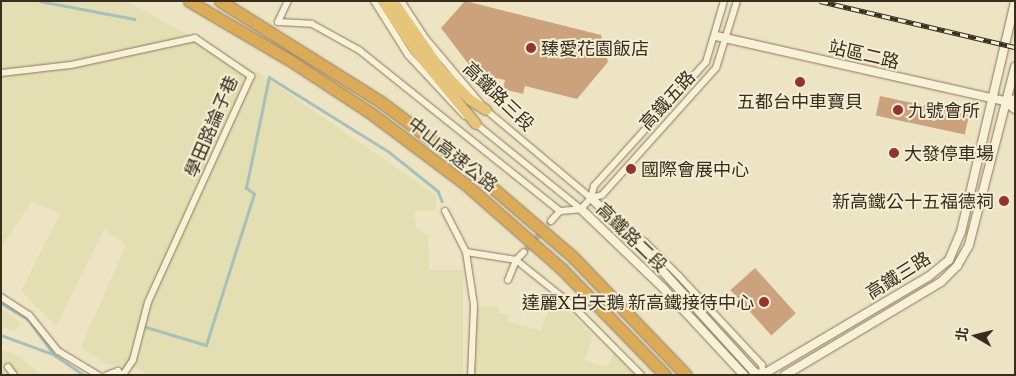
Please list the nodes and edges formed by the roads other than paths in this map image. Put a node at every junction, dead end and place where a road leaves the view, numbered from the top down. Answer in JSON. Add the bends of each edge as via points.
{"nodes":[{"id":1,"x":188,"y":1,"type":"edge"},
{"id":2,"x":220,"y":1,"type":"edge"},
{"id":3,"x":288,"y":1,"type":"edge"},
{"id":4,"x":374,"y":1,"type":"edge"},
{"id":5,"x":383,"y":1,"type":"edge"},
{"id":6,"x":393,"y":1,"type":"edge"},
{"id":7,"x":724,"y":1,"type":"edge"},
{"id":8,"x":737,"y":1,"type":"edge"},
{"id":9,"x":1015,"y":2,"type":"edge"},
{"id":10,"x":398,"y":10,"type":"edge"},
{"id":11,"x":716,"y":36,"type":"junction"},
{"id":12,"x":728,"y":38,"type":"junction"},
{"id":13,"x":1015,"y":68,"type":"edge"},
{"id":14,"x":1,"y":73,"type":"edge"},
{"id":15,"x":1015,"y":76,"type":"edge"},
{"id":16,"x":992,"y":98,"type":"junction"},
{"id":17,"x":1015,"y":99,"type":"edge"},
{"id":18,"x":1004,"y":101,"type":"junction"},
{"id":19,"x":1015,"y":109,"type":"edge"},
{"id":20,"x":486,"y":110,"type":"joint"},
{"id":21,"x":476,"y":124,"type":"junction"},
{"id":22,"x":591,"y":198,"type":"junction"},
{"id":23,"x":581,"y":209,"type":"junction"},
{"id":24,"x":444,"y":211,"type":"dead end"},
{"id":25,"x":560,"y":212,"type":"junction"},
{"id":26,"x":551,"y":221,"type":"tunnel mouth"},
{"id":27,"x":466,"y":252,"type":"junction"},
{"id":28,"x":524,"y":252,"type":"tunnel mouth"},
{"id":29,"x":516,"y":260,"type":"junction"},
{"id":30,"x":508,"y":280,"type":"dead end"},
{"id":31,"x":1,"y":297,"type":"edge"},
{"id":32,"x":8,"y":367,"type":"dead end"},
{"id":33,"x":14,"y":375,"type":"edge"},
{"id":34,"x":98,"y":375,"type":"edge"},
{"id":35,"x":107,"y":375,"type":"edge"},
{"id":36,"x":122,"y":375,"type":"edge"},
{"id":37,"x":471,"y":375,"type":"edge"},
{"id":38,"x":641,"y":375,"type":"edge"},
{"id":39,"x":665,"y":375,"type":"edge"},
{"id":40,"x":686,"y":375,"type":"edge"},
{"id":41,"x":744,"y":375,"type":"edge"},
{"id":42,"x":762,"y":375,"type":"edge"},
{"id":43,"x":785,"y":375,"type":"edge"}],
"edges":[{"from":1,"to":39,"type":"highway","name":"中山高速公路","via":[[288,59],[372,114],[464,183],[562,269]]},
{"from":2,"to":40,"type":"highway","name":"中山高速公路","via":[[381,102],[473,171],[573,257]]},
{"from":3,"to":25,"type":"street","via":[[278,22],[312,24],[359,50]]},
{"from":4,"to":21,"type":"street","name":"高鐵路三段","via":[[429,81]]},
{"from":5,"to":10,"type":"highway"},
{"from":6,"to":10,"type":"highway"},
{"from":7,"to":11,"type":"street","name":"高鐵五路"},
{"from":8,"to":12,"type":"street","name":"高鐵五路"},
{"from":9,"to":16,"type":"street","name":"高鐵三路"},
{"from":10,"to":20,"type":"highway","via":[[440,69],[470,100]]},
{"from":10,"to":21,"type":"highway"},
{"from":11,"to":12,"type":"street","name":"站區二路"},
{"from":11,"to":22,"type":"street","name":"高鐵五路","via":[[706,62],[594,186]]},
{"from":12,"to":16,"type":"street","name":"站區二路"},
{"from":12,"to":22,"type":"street","name":"高鐵五路","via":[[716,68],[602,194]]},
{"from":13,"to":15,"type":"street"},
{"from":13,"to":18,"type":"street","name":"高鐵三路"},
{"from":14,"to":36,"type":"street","name":"學田路論子巷","via":[[71,66],[195,38],[251,76],[148,302],[133,360]]},
{"from":16,"to":18,"type":"street","name":"站區二路"},
{"from":16,"to":42,"type":"street","name":"高鐵三路","via":[[961,232],[949,260],[928,277]]},
{"from":17,"to":18,"type":"street","name":"站區二路"},
{"from":18,"to":19,"type":"street","name":"站區二路"},
{"from":18,"to":43,"type":"street","name":"高鐵三路","via":[[969,245],[957,266],[941,282]]},
{"from":20,"to":22,"type":"street","name":"高鐵路三段"},
{"from":21,"to":23,"type":"street","name":"高鐵路三段"},
{"from":22,"to":23,"type":"street","name":"高鐵五路"},
{"from":22,"to":42,"type":"street","name":"高鐵路二段","via":[[629,234],[754,372]]},
{"from":23,"to":25,"type":"street"},
{"from":23,"to":41,"type":"street","name":"高鐵路二段","via":[[664,289]]},
{"from":24,"to":27,"type":"street"},
{"from":25,"to":26,"type":"street"},
{"from":27,"to":29,"type":"street"},
{"from":27,"to":37,"type":"street","via":[[474,306]]},
{"from":28,"to":29,"type":"street"},
{"from":29,"to":30,"type":"street"},
{"from":29,"to":38,"type":"street","via":[[570,304]]},
{"from":31,"to":34,"type":"street","via":[[29,315],[58,351]]},
{"from":32,"to":33,"type":"street"},
{"from":35,"to":36,"type":"street","name":"學田路論子巷","via":[[118,371]]}]}
